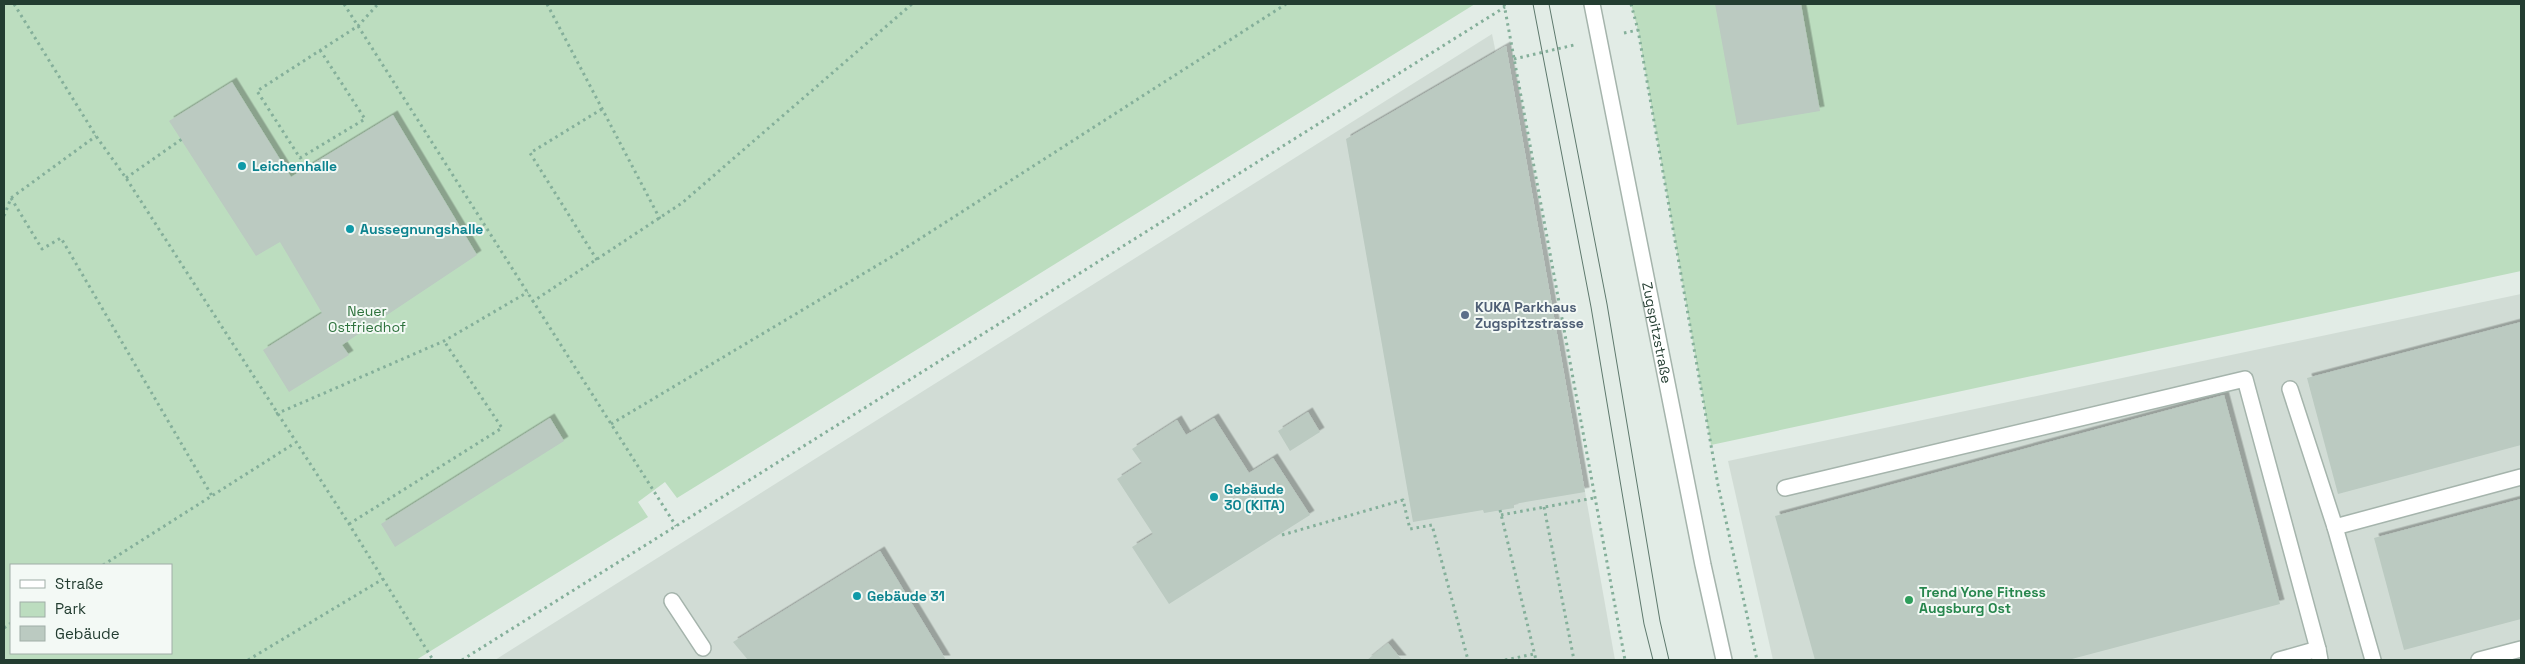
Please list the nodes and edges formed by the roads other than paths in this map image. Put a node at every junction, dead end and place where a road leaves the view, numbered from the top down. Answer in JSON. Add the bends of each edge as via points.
{"nodes":[{"id":1,"x":1592,"y":4,"type":"edge"},
{"id":2,"x":2290,"y":389,"type":"dead end"},
{"id":3,"x":2521,"y":477,"type":"edge"},
{"id":4,"x":1785,"y":488,"type":"dead end"},
{"id":5,"x":2335,"y":527,"type":"junction"},
{"id":6,"x":672,"y":601,"type":"dead end"},
{"id":7,"x":703,"y":648,"type":"dead end"},
{"id":8,"x":2521,"y":649,"type":"edge"},
{"id":9,"x":2319,"y":655,"type":"edge"},
{"id":10,"x":1724,"y":660,"type":"edge"},
{"id":11,"x":2278,"y":660,"type":"edge"},
{"id":12,"x":2373,"y":660,"type":"edge"},
{"id":13,"x":2478,"y":660,"type":"edge"}],
"edges":[{"from":1,"to":10,"type":"street","name":"Zugspitzstraße","via":[[1700,555]]},
{"from":2,"to":5,"type":"street"},
{"from":3,"to":5,"type":"street"},
{"from":4,"to":9,"type":"street","via":[[2245,379]]},
{"from":5,"to":12,"type":"street"},
{"from":6,"to":7,"type":"street"},
{"from":8,"to":13,"type":"street"},
{"from":9,"to":11,"type":"street"}]}
